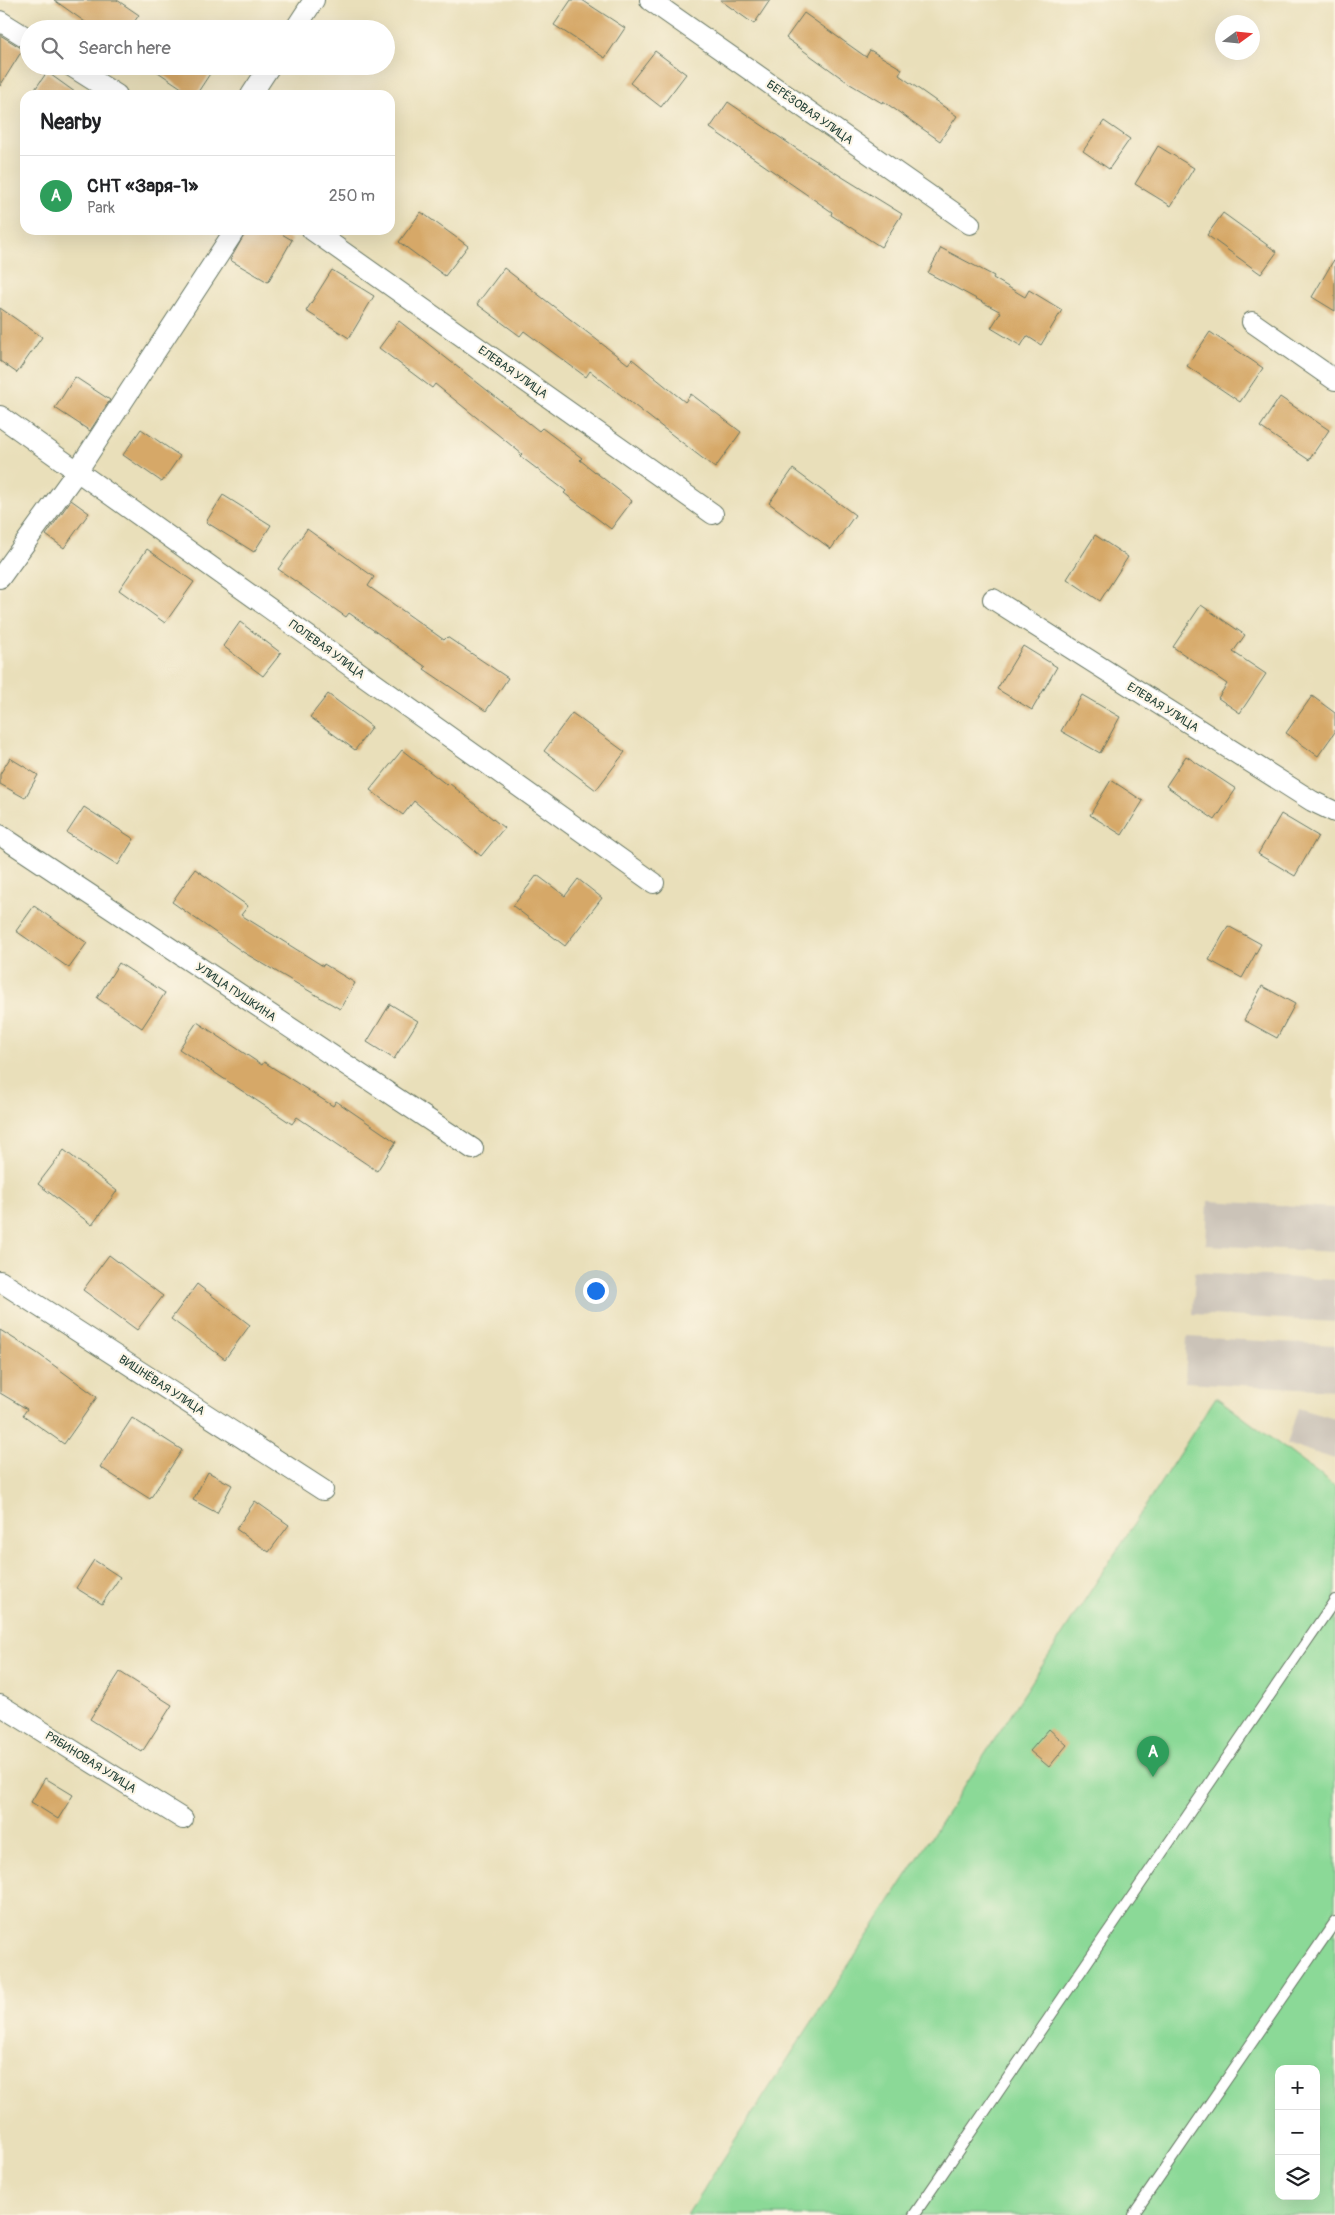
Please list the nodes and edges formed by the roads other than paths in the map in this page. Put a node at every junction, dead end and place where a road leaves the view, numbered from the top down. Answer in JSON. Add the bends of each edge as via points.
{"nodes":[{"id":1,"x":314,"y":0,"type":"edge"},
{"id":2,"x":650,"y":0,"type":"edge"},
{"id":3,"x":301,"y":20,"type":"edge"},
{"id":4,"x":0,"y":21,"type":"edge"},
{"id":5,"x":20,"y":33,"type":"edge"},
{"id":6,"x":85,"y":75,"type":"edge"},
{"id":7,"x":264,"y":75,"type":"edge"},
{"id":8,"x":109,"y":90,"type":"edge"},
{"id":9,"x":254,"y":90,"type":"edge"},
{"id":10,"x":970,"y":224,"type":"dead end"},
{"id":11,"x":232,"y":235,"type":"edge"},
{"id":12,"x":319,"y":235,"type":"edge"},
{"id":13,"x":1252,"y":322,"type":"dead end"},
{"id":14,"x":1335,"y":380,"type":"edge"},
{"id":15,"x":0,"y":416,"type":"edge"},
{"id":16,"x":78,"y":470,"type":"junction"},
{"id":17,"x":713,"y":514,"type":"dead end"},
{"id":18,"x":0,"y":578,"type":"edge"},
{"id":19,"x":993,"y":599,"type":"dead end"},
{"id":20,"x":1335,"y":812,"type":"edge"},
{"id":21,"x":0,"y":835,"type":"edge"},
{"id":22,"x":654,"y":883,"type":"dead end"},
{"id":23,"x":473,"y":1149,"type":"dead end"},
{"id":24,"x":0,"y":1281,"type":"edge"},
{"id":25,"x":324,"y":1490,"type":"dead end"},
{"id":26,"x":1335,"y":1600,"type":"edge"},
{"id":27,"x":0,"y":1705,"type":"edge"},
{"id":28,"x":183,"y":1819,"type":"dead end"},
{"id":29,"x":1335,"y":1922,"type":"edge"},
{"id":30,"x":914,"y":2215,"type":"edge"},
{"id":31,"x":1133,"y":2215,"type":"edge"}],
"edges":[{"from":1,"to":3,"type":"street"},
{"from":2,"to":10,"type":"street","name":"БЕРЁЗОВАЯ УЛИЦА"},
{"from":4,"to":5,"type":"street"},
{"from":6,"to":8,"type":"street"},
{"from":7,"to":9,"type":"street"},
{"from":11,"to":16,"type":"street"},
{"from":12,"to":17,"type":"street","name":"ЕЛЕВАЯ УЛИЦА"},
{"from":13,"to":14,"type":"street"},
{"from":15,"to":16,"type":"street","name":"ПОЛЕВАЯ УЛИЦА"},
{"from":16,"to":18,"type":"street"},
{"from":16,"to":22,"type":"street","name":"ПОЛЕВАЯ УЛИЦА"},
{"from":19,"to":20,"type":"street","name":"ЕЛЕВАЯ УЛИЦА","via":[[1312,801]]},
{"from":21,"to":23,"type":"street","name":"УЛИЦА ПУШКИНА"},
{"from":24,"to":25,"type":"street","name":"ВИШНЁВАЯ УЛИЦА"},
{"from":26,"to":30,"type":"lane"},
{"from":27,"to":28,"type":"street","name":"РЯБИНОВАЯ УЛИЦА"},
{"from":29,"to":31,"type":"lane"}]}
